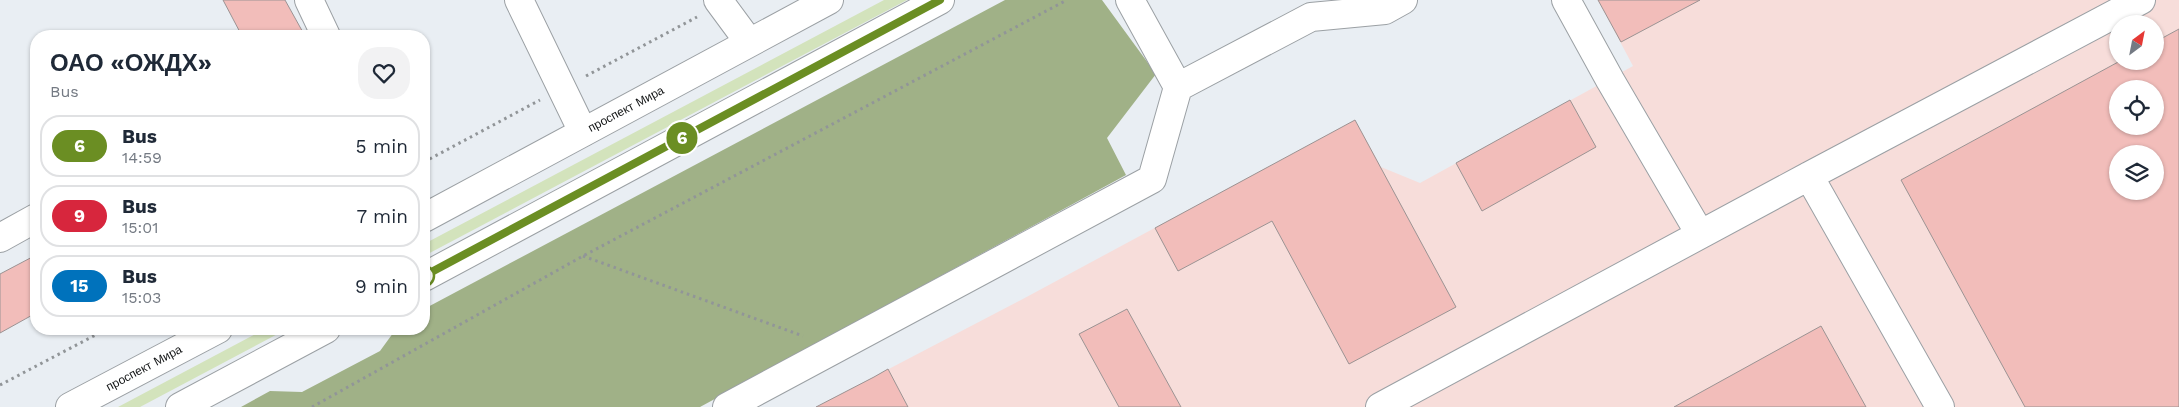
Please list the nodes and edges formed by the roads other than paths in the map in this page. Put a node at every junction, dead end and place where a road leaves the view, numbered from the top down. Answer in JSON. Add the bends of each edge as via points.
{"nodes":[{"id":1,"x":308,"y":0,"type":"edge"},
{"id":2,"x":519,"y":0,"type":"edge"},
{"id":3,"x":829,"y":0,"type":"edge"},
{"id":4,"x":940,"y":0,"type":"edge"},
{"id":5,"x":1130,"y":0,"type":"edge"},
{"id":6,"x":1403,"y":0,"type":"edge"},
{"id":7,"x":1566,"y":0,"type":"edge"},
{"id":8,"x":2141,"y":0,"type":"edge"},
{"id":9,"x":712,"y":6,"type":"edge"},
{"id":10,"x":323,"y":30,"type":"edge"},
{"id":11,"x":749,"y":42,"type":"junction"},
{"id":12,"x":1178,"y":87,"type":"junction"},
{"id":13,"x":583,"y":132,"type":"junction"},
{"id":14,"x":1809,"y":176,"type":"junction"},
{"id":15,"x":430,"y":215,"type":"edge"},
{"id":16,"x":30,"y":221,"type":"edge"},
{"id":17,"x":1700,"y":234,"type":"junction"},
{"id":18,"x":0,"y":238,"type":"edge"},
{"id":19,"x":430,"y":273,"type":"edge"},
{"id":20,"x":207,"y":335,"type":"edge"},
{"id":21,"x":315,"y":335,"type":"edge"},
{"id":22,"x":70,"y":407,"type":"edge"},
{"id":23,"x":180,"y":407,"type":"edge"},
{"id":24,"x":727,"y":407,"type":"edge"},
{"id":25,"x":1380,"y":407,"type":"edge"},
{"id":26,"x":1940,"y":407,"type":"edge"}],
"edges":[{"from":1,"to":10,"type":"main road"},
{"from":2,"to":13,"type":"main road"},
{"from":3,"to":11,"type":"main road","name":"проспект Мира"},
{"from":4,"to":19,"type":"main road"},
{"from":5,"to":12,"type":"main road"},
{"from":6,"to":12,"type":"main road","via":[[1385,10],[1311,17]]},
{"from":7,"to":17,"type":"main road"},
{"from":8,"to":14,"type":"main road"},
{"from":9,"to":11,"type":"main road"},
{"from":11,"to":13,"type":"main road","name":"проспект Мира"},
{"from":12,"to":24,"type":"main road","via":[[1152,179]]},
{"from":13,"to":15,"type":"main road","name":"проспект Мира"},
{"from":14,"to":17,"type":"main road"},
{"from":14,"to":26,"type":"main road"},
{"from":16,"to":18,"type":"main road"},
{"from":17,"to":25,"type":"main road"},
{"from":20,"to":22,"type":"main road","name":"проспект Мира"},
{"from":21,"to":23,"type":"main road"}]}
